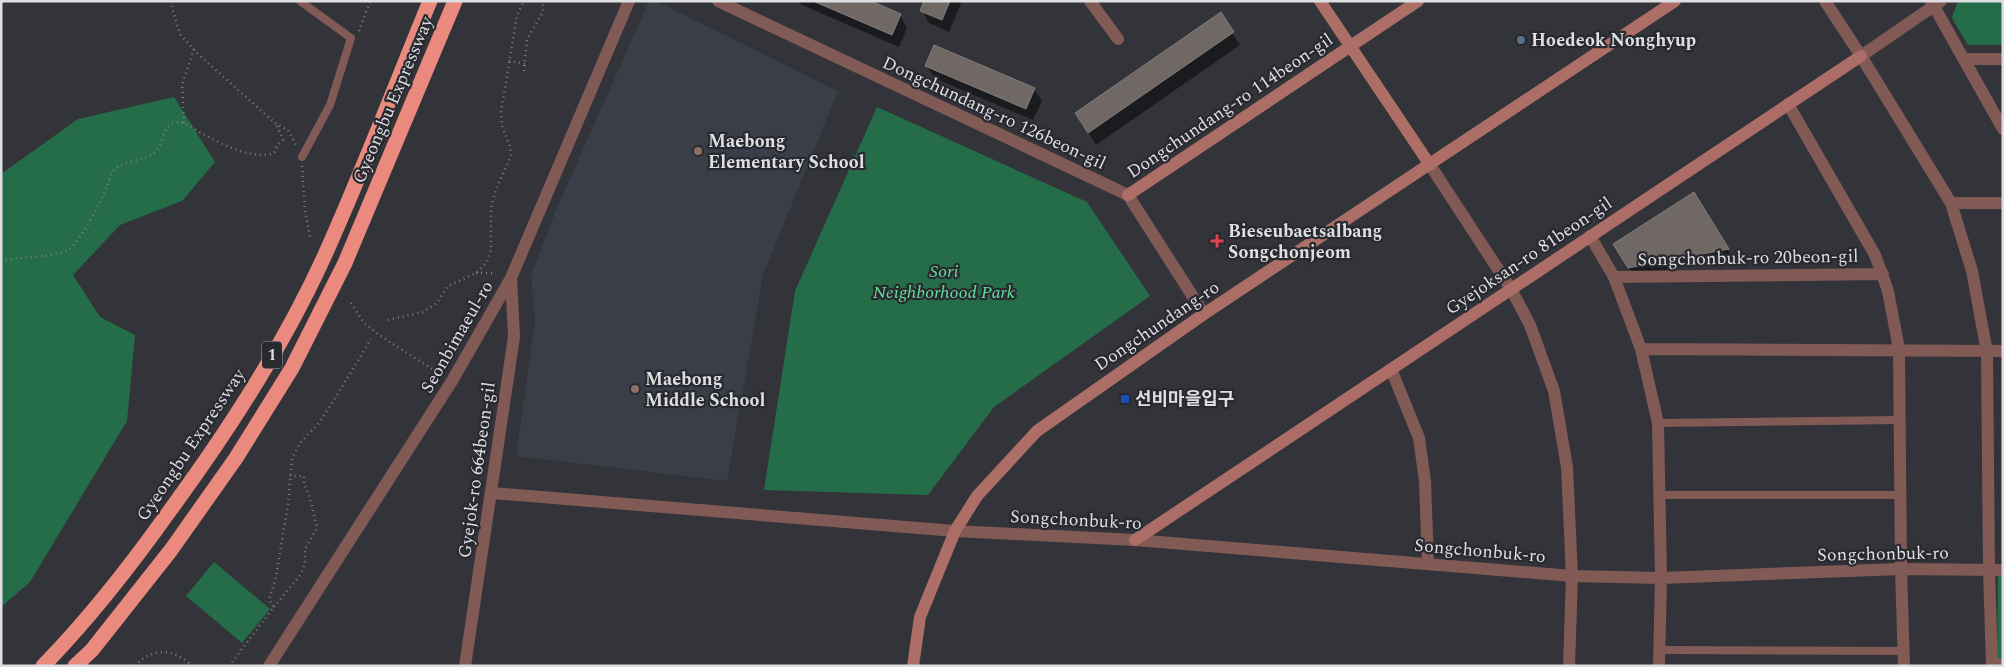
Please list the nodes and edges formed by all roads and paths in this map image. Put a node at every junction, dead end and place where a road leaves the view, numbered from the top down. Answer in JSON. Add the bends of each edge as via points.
{"nodes":[{"id":1,"x":170,"y":1,"type":"edge"},
{"id":2,"x":300,"y":1,"type":"edge"},
{"id":3,"x":370,"y":1,"type":"edge"},
{"id":4,"x":430,"y":1,"type":"edge"},
{"id":5,"x":455,"y":1,"type":"edge"},
{"id":6,"x":524,"y":1,"type":"edge"},
{"id":7,"x":542,"y":1,"type":"edge"},
{"id":8,"x":629,"y":1,"type":"edge"},
{"id":9,"x":718,"y":1,"type":"edge"},
{"id":10,"x":1090,"y":1,"type":"edge"},
{"id":11,"x":1320,"y":1,"type":"edge"},
{"id":12,"x":1418,"y":1,"type":"edge"},
{"id":13,"x":1675,"y":1,"type":"edge"},
{"id":14,"x":1825,"y":1,"type":"edge"},
{"id":15,"x":1935,"y":3,"type":"edge"},
{"id":16,"x":350,"y":38,"type":"junction"},
{"id":17,"x":1118,"y":39,"type":"dead end"},
{"id":18,"x":1351,"y":46,"type":"junction"},
{"id":19,"x":194,"y":49,"type":"junction"},
{"id":20,"x":1861,"y":56,"type":"junction"},
{"id":21,"x":1964,"y":59,"type":"junction"},
{"id":22,"x":2003,"y":59,"type":"edge"},
{"id":23,"x":508,"y":61,"type":"junction"},
{"id":24,"x":525,"y":64,"type":"junction"},
{"id":25,"x":524,"y":71,"type":"dead end"},
{"id":26,"x":1788,"y":104,"type":"junction"},
{"id":27,"x":184,"y":124,"type":"junction"},
{"id":28,"x":276,"y":124,"type":"junction"},
{"id":29,"x":2003,"y":129,"type":"edge"},
{"id":30,"x":302,"y":157,"type":"junction"},
{"id":31,"x":1430,"y":165,"type":"junction"},
{"id":32,"x":1128,"y":195,"type":"junction"},
{"id":33,"x":1951,"y":203,"type":"junction"},
{"id":34,"x":2003,"y":203,"type":"edge"},
{"id":35,"x":1590,"y":236,"type":"junction"},
{"id":36,"x":310,"y":237,"type":"dead end"},
{"id":37,"x":1,"y":260,"type":"edge"},
{"id":38,"x":476,"y":273,"type":"junction"},
{"id":39,"x":492,"y":273,"type":"dead end"},
{"id":40,"x":1883,"y":274,"type":"junction"},
{"id":41,"x":1614,"y":277,"type":"junction"},
{"id":42,"x":511,"y":278,"type":"junction"},
{"id":43,"x":1511,"y":289,"type":"junction"},
{"id":44,"x":351,"y":302,"type":"dead end"},
{"id":45,"x":1204,"y":314,"type":"junction"},
{"id":46,"x":388,"y":320,"type":"dead end"},
{"id":47,"x":371,"y":339,"type":"dead end"},
{"id":48,"x":1641,"y":349,"type":"junction"},
{"id":49,"x":1899,"y":349,"type":"junction"},
{"id":50,"x":2003,"y":350,"type":"edge"},
{"id":51,"x":1987,"y":352,"type":"junction"},
{"id":52,"x":1391,"y":370,"type":"junction"},
{"id":53,"x":452,"y":381,"type":"junction"},
{"id":54,"x":1900,"y":420,"type":"junction"},
{"id":55,"x":1658,"y":423,"type":"junction"},
{"id":56,"x":290,"y":476,"type":"junction"},
{"id":57,"x":492,"y":493,"type":"junction"},
{"id":58,"x":1660,"y":495,"type":"junction"},
{"id":59,"x":1900,"y":495,"type":"junction"},
{"id":60,"x":955,"y":531,"type":"junction"},
{"id":61,"x":1135,"y":540,"type":"junction"},
{"id":62,"x":1428,"y":564,"type":"junction"},
{"id":63,"x":1901,"y":569,"type":"junction"},
{"id":64,"x":1989,"y":570,"type":"junction"},
{"id":65,"x":2003,"y":570,"type":"edge"},
{"id":66,"x":1572,"y":576,"type":"junction"},
{"id":67,"x":1661,"y":578,"type":"junction"},
{"id":68,"x":274,"y":607,"type":"junction"},
{"id":69,"x":1660,"y":650,"type":"junction"},
{"id":70,"x":1904,"y":651,"type":"junction"},
{"id":71,"x":1996,"y":665,"type":"edge"},
{"id":72,"x":43,"y":666,"type":"edge"},
{"id":73,"x":75,"y":666,"type":"edge"},
{"id":74,"x":135,"y":666,"type":"edge"},
{"id":75,"x":192,"y":666,"type":"edge"},
{"id":76,"x":229,"y":666,"type":"edge"},
{"id":77,"x":270,"y":666,"type":"edge"},
{"id":78,"x":465,"y":666,"type":"edge"},
{"id":79,"x":913,"y":666,"type":"edge"},
{"id":80,"x":1569,"y":666,"type":"edge"},
{"id":81,"x":1660,"y":666,"type":"edge"},
{"id":82,"x":1904,"y":666,"type":"edge"}],
"edges":[{"from":1,"to":19,"type":"path","via":[[180,34]]},
{"from":2,"to":16,"type":"lane"},
{"from":3,"to":16,"type":"path","via":[[358,34]]},
{"from":4,"to":72,"type":"highway","name":"Gyeongbu Expressway","number":"1","via":[[324,258],[269,362],[242,408],[149,539],[71,638]]},
{"from":5,"to":73,"type":"highway","name":"Gyeongbu Expressway","number":"1","via":[[345,263],[292,368],[236,458],[171,550],[92,650]]},
{"from":6,"to":23,"type":"path","via":[[517,16]]},
{"from":7,"to":24,"type":"path","via":[[542,12],[527,38]]},
{"from":8,"to":42,"type":"street","name":"Seonbimaeul-ro"},
{"from":9,"to":32,"type":"street","name":"Dongchundang-ro 126beon-gil"},
{"from":10,"to":17,"type":"street"},
{"from":11,"to":18,"type":"main road","name":"Dongchundang-ro 114beon-gil"},
{"from":12,"to":18,"type":"main road"},
{"from":13,"to":31,"type":"main road","name":"Dongchundang-ro"},
{"from":14,"to":20,"type":"street"},
{"from":15,"to":20,"type":"street","name":"Gyejoksan-ro 81beon-gil"},
{"from":15,"to":21,"type":"street"},
{"from":16,"to":30,"type":"lane","via":[[330,105]]},
{"from":18,"to":31,"type":"main road","name":"Dongchundang-ro 114beon-gil"},
{"from":18,"to":32,"type":"main road","name":"Dongchundang-ro 114beon-gil"},
{"from":19,"to":27,"type":"path","via":[[182,85]]},
{"from":19,"to":28,"type":"path"},
{"from":20,"to":26,"type":"main road","name":"Gyejoksan-ro 81beon-gil"},
{"from":20,"to":33,"type":"street"},
{"from":21,"to":22,"type":"street"},
{"from":21,"to":29,"type":"street"},
{"from":23,"to":24,"type":"path"},
{"from":23,"to":38,"type":"path","via":[[501,112],[511,156],[496,189],[491,249],[487,262]]},
{"from":24,"to":25,"type":"path"},
{"from":26,"to":35,"type":"main road","name":"Gyejoksan-ro 81beon-gil"},
{"from":26,"to":40,"type":"street","name":"Songchonbuk-ro 20beon-gil"},
{"from":27,"to":28,"type":"path","via":[[235,149],[264,156],[274,153],[283,140]]},
{"from":27,"to":37,"type":"path","via":[[176,122],[167,127],[154,154],[113,170],[96,208],[69,250]]},
{"from":28,"to":30,"type":"path","via":[[288,130]]},
{"from":30,"to":36,"type":"path","via":[[304,210]]},
{"from":31,"to":43,"type":"street"},
{"from":31,"to":45,"type":"main road","name":"Dongchundang-ro"},
{"from":32,"to":45,"type":"street"},
{"from":33,"to":34,"type":"street"},
{"from":33,"to":51,"type":"street","via":[[1972,271]]},
{"from":35,"to":41,"type":"street"},
{"from":35,"to":43,"type":"main road","name":"Gyejoksan-ro 81beon-gil"},
{"from":38,"to":39,"type":"path"},
{"from":38,"to":46,"type":"path","via":[[448,286],[437,303],[423,312]]},
{"from":40,"to":41,"type":"street","name":"Songchonbuk-ro 20beon-gil"},
{"from":40,"to":49,"type":"street","name":"Songchonbuk-ro 20beon-gil"},
{"from":41,"to":48,"type":"street"},
{"from":42,"to":53,"type":"street","name":"Seonbimaeul-ro"},
{"from":42,"to":57,"type":"street","name":"Gyejok-ro 664beon-gil","via":[[514,337]]},
{"from":43,"to":52,"type":"main road","name":"Gyejoksan-ro 81beon-gil"},
{"from":43,"to":66,"type":"street","via":[[1530,325],[1554,390],[1567,467]]},
{"from":44,"to":53,"type":"path","via":[[364,323]]},
{"from":45,"to":60,"type":"main road","name":"Dongchundang-ro","via":[[1037,431],[977,496]]},
{"from":47,"to":56,"type":"path","via":[[331,405],[300,443],[292,458]]},
{"from":48,"to":49,"type":"street"},
{"from":48,"to":55,"type":"street"},
{"from":49,"to":51,"type":"street"},
{"from":49,"to":54,"type":"street","name":"Songchonbuk-ro 20beon-gil"},
{"from":50,"to":51,"type":"street"},
{"from":51,"to":64,"type":"street"},
{"from":52,"to":61,"type":"main road","name":"Gyejoksan-ro 81beon-gil"},
{"from":52,"to":62,"type":"street","via":[[1419,438],[1425,481]]},
{"from":53,"to":77,"type":"street","name":"Seonbimaeul-ro"},
{"from":54,"to":55,"type":"lane"},
{"from":54,"to":59,"type":"street","name":"Songchonbuk-ro 20beon-gil"},
{"from":55,"to":58,"type":"street"},
{"from":56,"to":68,"type":"path","via":[[280,558],[269,600]]},
{"from":56,"to":68,"type":"path","via":[[304,476],[317,528],[305,549],[305,563],[300,574]]},
{"from":57,"to":60,"type":"street","name":"Songchonbuk-ro"},
{"from":57,"to":78,"type":"street","name":"Gyejok-ro 664beon-gil"},
{"from":58,"to":59,"type":"lane"},
{"from":58,"to":67,"type":"street"},
{"from":59,"to":63,"type":"street","name":"Songchonbuk-ro 20beon-gil"},
{"from":60,"to":61,"type":"street","name":"Songchonbuk-ro"},
{"from":60,"to":79,"type":"main road","name":"Dongchundang-ro","via":[[920,617]]},
{"from":61,"to":62,"type":"street","name":"Songchonbuk-ro"},
{"from":62,"to":66,"type":"street","name":"Songchonbuk-ro"},
{"from":63,"to":64,"type":"street","name":"Songchonbuk-ro"},
{"from":63,"to":67,"type":"street","name":"Songchonbuk-ro"},
{"from":63,"to":70,"type":"street","name":"Songchonbuk-ro 20beon-gil"},
{"from":64,"to":65,"type":"street","name":"Songchonbuk-ro"},
{"from":64,"to":71,"type":"street"},
{"from":66,"to":67,"type":"street","name":"Songchonbuk-ro"},
{"from":66,"to":80,"type":"street"},
{"from":67,"to":69,"type":"street"},
{"from":68,"to":76,"type":"path"},
{"from":69,"to":70,"type":"lane"},
{"from":69,"to":81,"type":"street"},
{"from":70,"to":82,"type":"street","name":"Songchonbuk-ro 20beon-gil"},
{"from":74,"to":75,"type":"path","via":[[147,656],[167,651]]}]}
